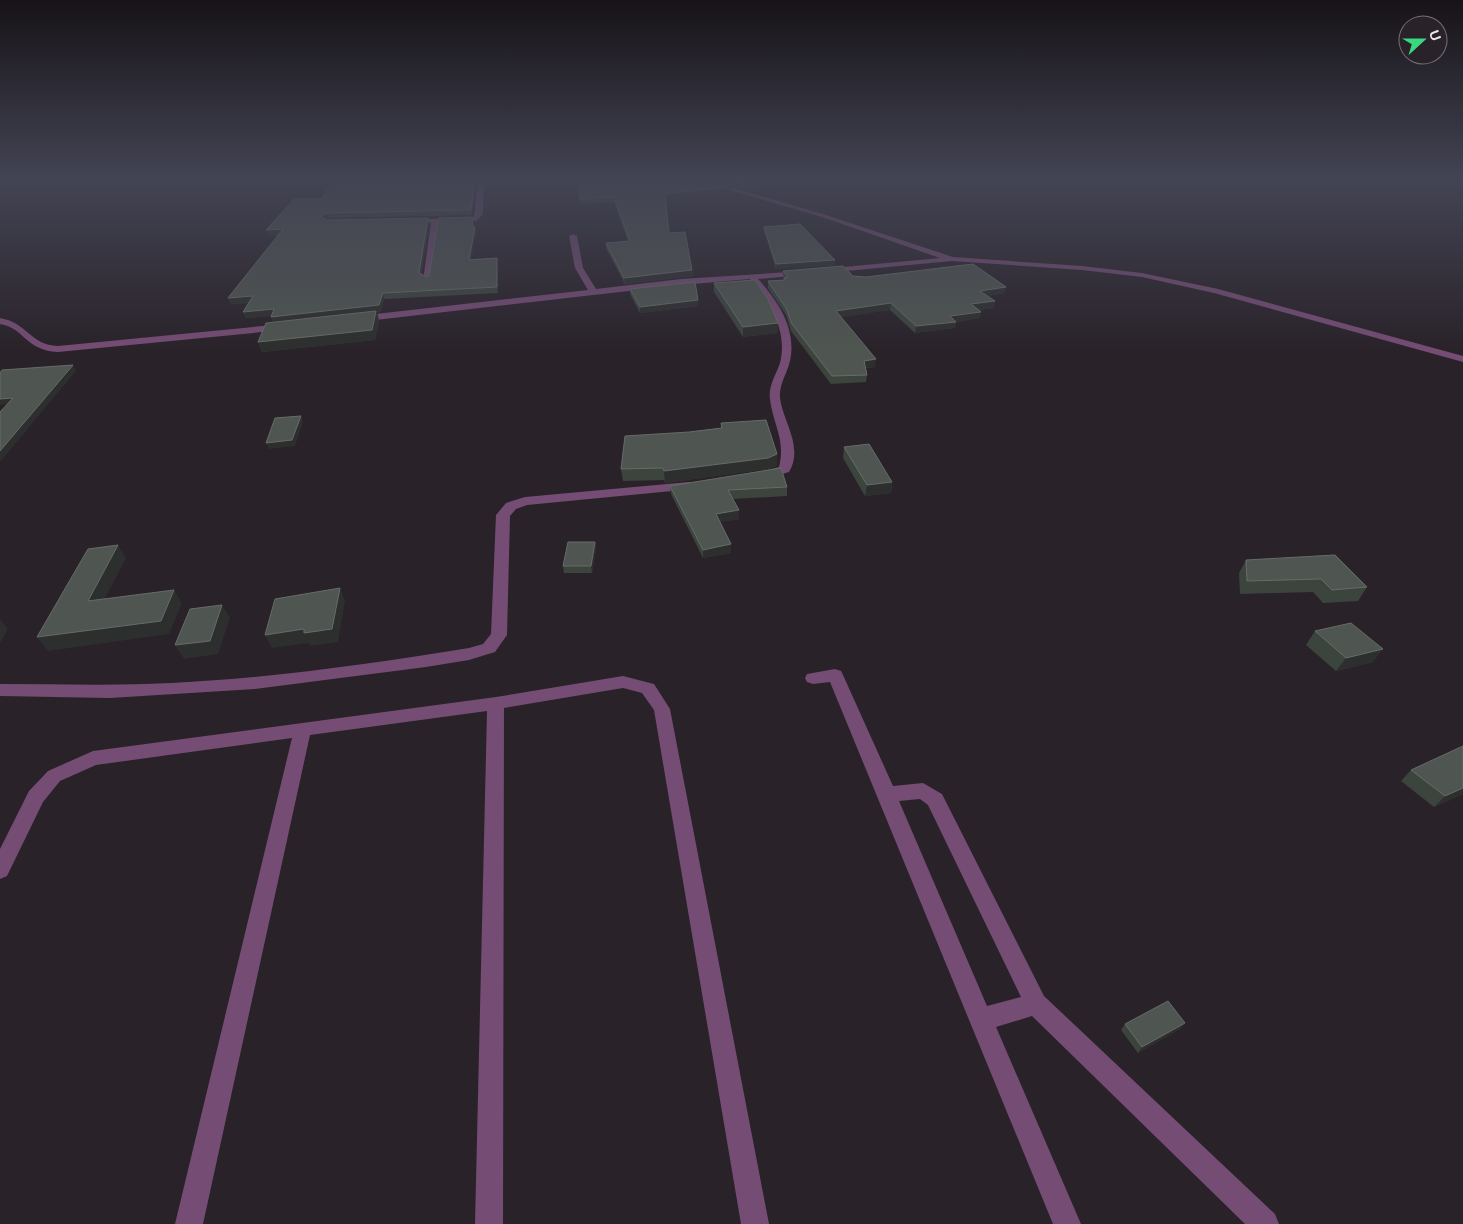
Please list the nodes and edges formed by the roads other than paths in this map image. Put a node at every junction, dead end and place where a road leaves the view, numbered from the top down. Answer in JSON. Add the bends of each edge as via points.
{"nodes":[{"id":1,"x":433,"y":237,"type":"edge"},
{"id":2,"x":573,"y":237,"type":"edge"},
{"id":3,"x":887,"y":237,"type":"edge"},
{"id":4,"x":952,"y":259,"type":"junction"},
{"id":5,"x":751,"y":276,"type":"junction"},
{"id":6,"x":426,"y":278,"type":"edge"},
{"id":7,"x":593,"y":292,"type":"junction"},
{"id":8,"x":0,"y":321,"type":"edge"},
{"id":9,"x":345,"y":321,"type":"edge"},
{"id":10,"x":292,"y":326,"type":"edge"},
{"id":11,"x":1463,"y":359,"type":"edge"},
{"id":12,"x":751,"y":477,"type":"edge"},
{"id":13,"x":704,"y":484,"type":"edge"},
{"id":14,"x":813,"y":678,"type":"dead end"},
{"id":15,"x":0,"y":690,"type":"edge"},
{"id":16,"x":496,"y":703,"type":"junction"},
{"id":17,"x":303,"y":729,"type":"junction"},
{"id":18,"x":887,"y":794,"type":"junction"},
{"id":19,"x":0,"y":870,"type":"edge"},
{"id":20,"x":1036,"y":1004,"type":"junction"},
{"id":21,"x":982,"y":1018,"type":"junction"},
{"id":22,"x":189,"y":1224,"type":"edge"},
{"id":23,"x":489,"y":1224,"type":"edge"},
{"id":24,"x":755,"y":1224,"type":"edge"},
{"id":25,"x":1067,"y":1224,"type":"edge"},
{"id":26,"x":1265,"y":1224,"type":"edge"}],
"edges":[{"from":1,"to":6,"type":"street"},
{"from":2,"to":7,"type":"street","via":[[579,268]]},
{"from":3,"to":4,"type":"street"},
{"from":4,"to":5,"type":"street"},
{"from":4,"to":11,"type":"street","via":[[1082,268],[1166,280]]},
{"from":5,"to":7,"type":"street"},
{"from":5,"to":12,"type":"street","via":[[767,294],[784,326],[789,344],[775,385],[775,400],[788,438],[789,454],[785,469]]},
{"from":7,"to":9,"type":"street"},
{"from":8,"to":10,"type":"street","via":[[13,322],[36,344],[50,349]]},
{"from":13,"to":15,"type":"street","via":[[511,506],[503,515],[499,635],[489,648],[469,654],[314,678],[202,688]]},
{"from":14,"to":18,"type":"street","via":[[834,675]]},
{"from":16,"to":17,"type":"street"},
{"from":16,"to":23,"type":"street"},
{"from":16,"to":24,"type":"street","via":[[623,682],[648,688],[662,709]]},
{"from":17,"to":19,"type":"street","via":[[93,758],[54,776],[36,797]]},
{"from":17,"to":22,"type":"street"},
{"from":18,"to":20,"type":"street","via":[[923,791],[936,800]]},
{"from":18,"to":21,"type":"street"},
{"from":20,"to":21,"type":"street"},
{"from":20,"to":26,"type":"street"},
{"from":21,"to":25,"type":"street"}]}
